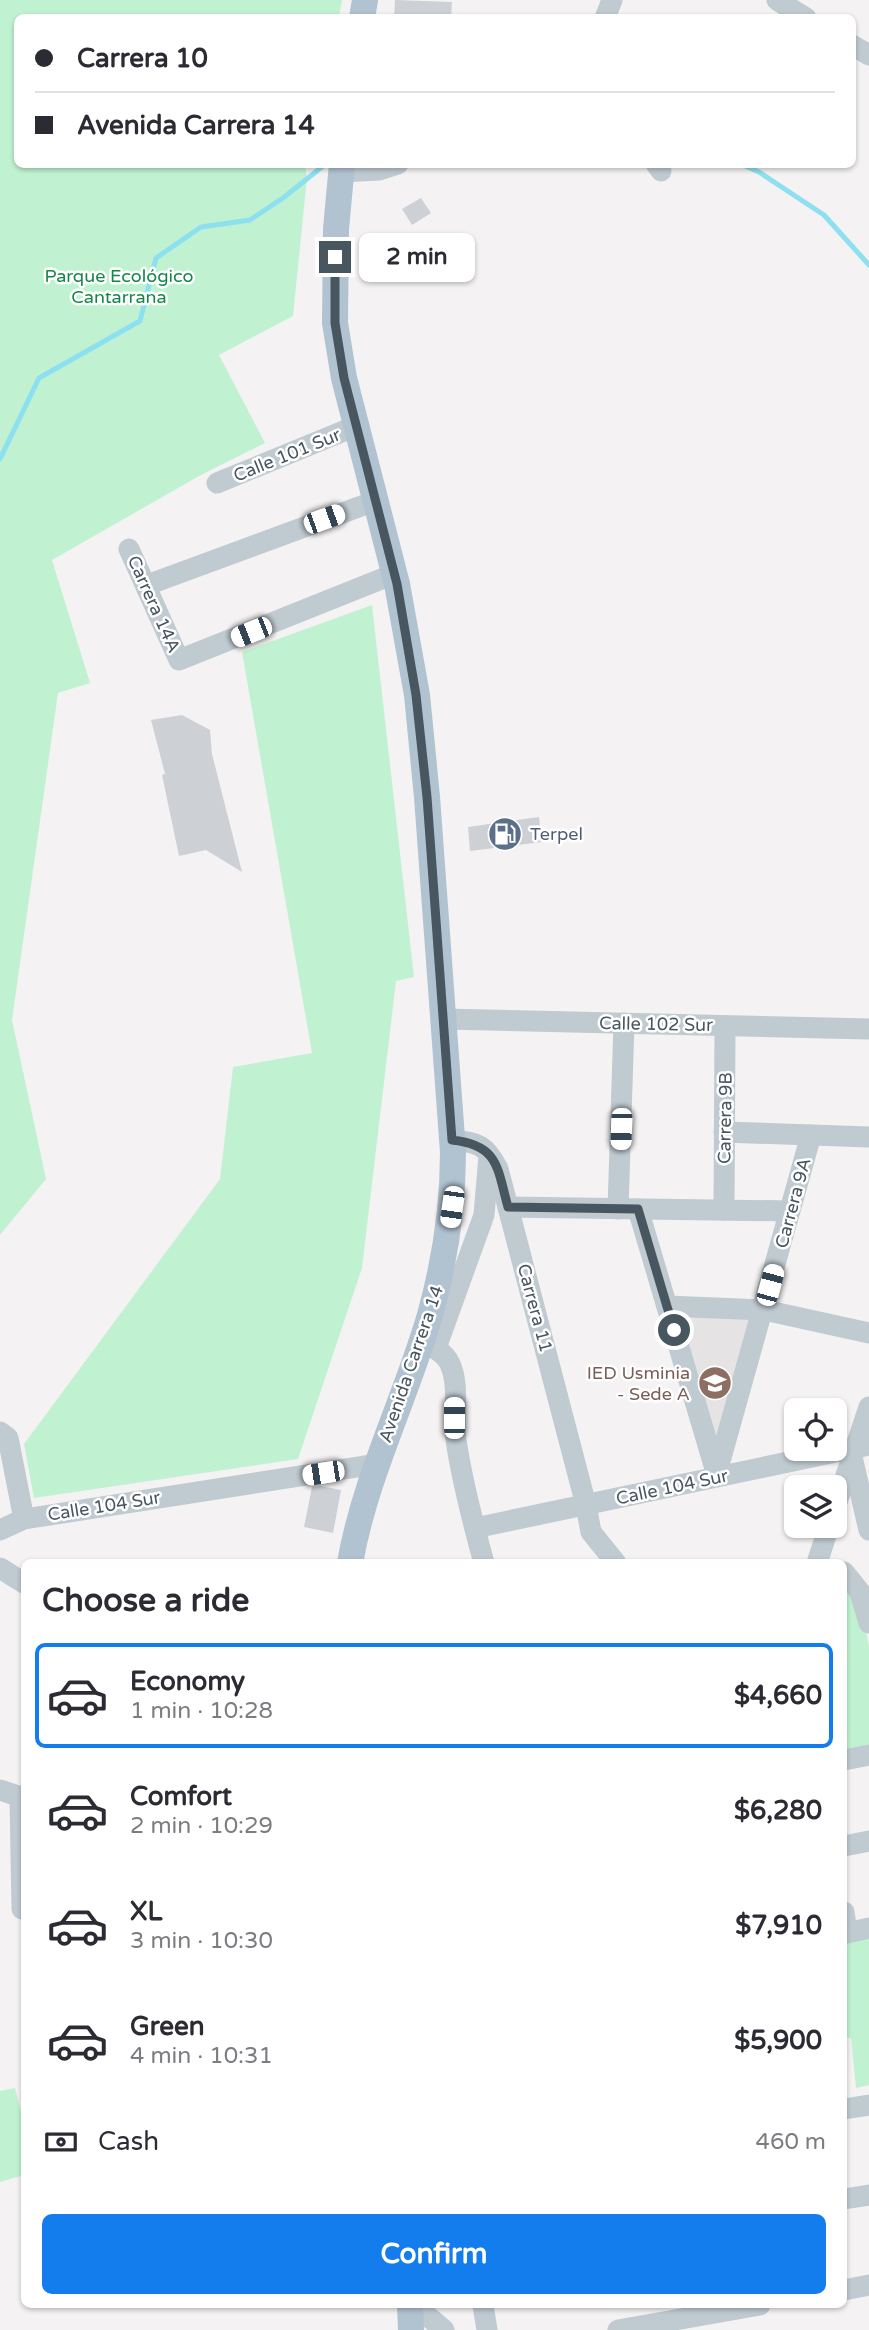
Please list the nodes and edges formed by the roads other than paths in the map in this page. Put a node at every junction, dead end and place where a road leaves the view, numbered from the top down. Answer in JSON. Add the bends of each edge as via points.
{"nodes":[{"id":1,"x":777,"y":0,"type":"edge"},
{"id":2,"x":800,"y":14,"type":"edge"},
{"id":3,"x":342,"y":168,"type":"edge"},
{"id":4,"x":385,"y":168,"type":"edge"},
{"id":5,"x":356,"y":426,"type":"junction"},
{"id":6,"x":217,"y":483,"type":"dead end"},
{"id":7,"x":375,"y":501,"type":"junction"},
{"id":8,"x":129,"y":548,"type":"dead end"},
{"id":9,"x":394,"y":574,"type":"junction"},
{"id":10,"x":147,"y":585,"type":"junction"},
{"id":11,"x":443,"y":1019,"type":"junction"},
{"id":12,"x":624,"y":1023,"type":"junction"},
{"id":13,"x":725,"y":1026,"type":"junction"},
{"id":14,"x":869,"y":1029,"type":"edge"},
{"id":15,"x":724,"y":1132,"type":"junction"},
{"id":16,"x":811,"y":1135,"type":"junction"},
{"id":17,"x":869,"y":1137,"type":"edge"},
{"id":18,"x":452,"y":1140,"type":"junction"},
{"id":19,"x":489,"y":1153,"type":"junction"},
{"id":20,"x":508,"y":1207,"type":"junction"},
{"id":21,"x":628,"y":1209,"type":"junction"},
{"id":22,"x":724,"y":1210,"type":"junction"},
{"id":23,"x":790,"y":1211,"type":"junction"},
{"id":24,"x":667,"y":1306,"type":"junction"},
{"id":25,"x":764,"y":1310,"type":"junction"},
{"id":26,"x":869,"y":1333,"type":"edge"},
{"id":27,"x":428,"y":1346,"type":"junction"},
{"id":28,"x":869,"y":1407,"type":"edge"},
{"id":29,"x":0,"y":1432,"type":"edge"},
{"id":30,"x":858,"y":1450,"type":"edge"},
{"id":31,"x":377,"y":1464,"type":"junction"},
{"id":32,"x":717,"y":1474,"type":"junction"},
{"id":33,"x":847,"y":1478,"type":"edge"},
{"id":34,"x":586,"y":1505,"type":"junction"},
{"id":35,"x":24,"y":1519,"type":"junction"},
{"id":36,"x":475,"y":1528,"type":"junction"},
{"id":37,"x":0,"y":1530,"type":"edge"},
{"id":38,"x":869,"y":1530,"type":"edge"},
{"id":39,"x":591,"y":1532,"type":"junction"},
{"id":40,"x":827,"y":1538,"type":"edge"},
{"id":41,"x":351,"y":1559,"type":"edge"},
{"id":42,"x":483,"y":1559,"type":"edge"},
{"id":43,"x":597,"y":1559,"type":"edge"},
{"id":44,"x":613,"y":1559,"type":"edge"},
{"id":45,"x":823,"y":1559,"type":"edge"},
{"id":46,"x":0,"y":1569,"type":"edge"},
{"id":47,"x":847,"y":1576,"type":"edge"},
{"id":48,"x":21,"y":1581,"type":"edge"},
{"id":49,"x":869,"y":1623,"type":"edge"},
{"id":50,"x":869,"y":1755,"type":"edge"},
{"id":51,"x":847,"y":1759,"type":"edge"},
{"id":52,"x":13,"y":1803,"type":"edge"},
{"id":53,"x":869,"y":1841,"type":"edge"},
{"id":54,"x":847,"y":1845,"type":"edge"},
{"id":55,"x":10,"y":1889,"type":"edge"},
{"id":56,"x":21,"y":1907,"type":"edge"},
{"id":57,"x":847,"y":1922,"type":"edge"},
{"id":58,"x":869,"y":1928,"type":"edge"},
{"id":59,"x":869,"y":2105,"type":"edge"},
{"id":60,"x":847,"y":2109,"type":"edge"},
{"id":61,"x":869,"y":2195,"type":"edge"},
{"id":62,"x":847,"y":2199,"type":"edge"},
{"id":63,"x":869,"y":2285,"type":"edge"},
{"id":64,"x":847,"y":2289,"type":"edge"},
{"id":65,"x":483,"y":2308,"type":"edge"},
{"id":66,"x":711,"y":2309,"type":"edge"},
{"id":67,"x":410,"y":2315,"type":"edge"},
{"id":68,"x":663,"y":2326,"type":"edge"},
{"id":69,"x":444,"y":2330,"type":"edge"},
{"id":70,"x":487,"y":2330,"type":"edge"},
{"id":71,"x":618,"y":2330,"type":"edge"}],
"edges":[{"from":1,"to":2,"type":"street"},
{"from":3,"to":4,"type":"street"},
{"from":3,"to":5,"type":"main road","name":"Avenida Carrera 14","via":[[335,323]]},
{"from":5,"to":6,"type":"street","name":"Calle 101 Sur"},
{"from":5,"to":7,"type":"main road","name":"Avenida Carrera 14"},
{"from":7,"to":9,"type":"main road","name":"Avenida Carrera 14"},
{"from":7,"to":10,"type":"street"},
{"from":8,"to":10,"type":"street","name":"Carrera 14A"},
{"from":9,"to":10,"type":"street","name":"Carrera 14A","via":[[179,660]]},
{"from":9,"to":11,"type":"main road","name":"Avenida Carrera 14","via":[[416,695]]},
{"from":11,"to":12,"type":"street","name":"Calle 102 Sur"},
{"from":11,"to":18,"type":"main road","name":"Avenida Carrera 14"},
{"from":12,"to":13,"type":"street","name":"Calle 102 Sur"},
{"from":12,"to":21,"type":"street"},
{"from":13,"to":14,"type":"street","name":"Calle 102 Sur"},
{"from":13,"to":15,"type":"street","name":"Carrera 9B"},
{"from":15,"to":16,"type":"street"},
{"from":15,"to":22,"type":"street","name":"Carrera 9B"},
{"from":16,"to":17,"type":"street"},
{"from":16,"to":23,"type":"street","name":"Carrera 9A"},
{"from":18,"to":19,"type":"street","via":[[468,1141]]},
{"from":18,"to":27,"type":"main road","name":"Avenida Carrera 14","via":[[448,1235]]},
{"from":19,"to":20,"type":"street","name":"Carrera 11"},
{"from":19,"to":27,"type":"street","via":[[484,1215]]},
{"from":20,"to":21,"type":"street"},
{"from":20,"to":34,"type":"street","name":"Carrera 11"},
{"from":21,"to":22,"type":"street"},
{"from":21,"to":24,"type":"street"},
{"from":22,"to":23,"type":"street"},
{"from":23,"to":25,"type":"street","name":"Carrera 9A"},
{"from":24,"to":25,"type":"street"},
{"from":24,"to":32,"type":"street"},
{"from":25,"to":26,"type":"street"},
{"from":25,"to":32,"type":"street","name":"Carrera 9A"},
{"from":27,"to":31,"type":"main road","name":"Avenida Carrera 14"},
{"from":27,"to":36,"type":"street","via":[[445,1356],[454,1376],[456,1440]]},
{"from":28,"to":30,"type":"street"},
{"from":29,"to":35,"type":"street","via":[[8,1438]]},
{"from":30,"to":32,"type":"street","name":"Calle 104 Sur"},
{"from":30,"to":33,"type":"street"},
{"from":30,"to":38,"type":"street"},
{"from":31,"to":35,"type":"street","name":"Calle 104 Sur"},
{"from":31,"to":41,"type":"main road","name":"Avenida Carrera 14"},
{"from":32,"to":34,"type":"street","name":"Calle 104 Sur"},
{"from":34,"to":36,"type":"street","name":"Calle 104 Sur"},
{"from":34,"to":39,"type":"street","name":"Carrera 11"},
{"from":35,"to":37,"type":"street","name":"Calle 104 Sur"},
{"from":36,"to":42,"type":"street"},
{"from":39,"to":43,"type":"street"},
{"from":39,"to":44,"type":"street"},
{"from":40,"to":45,"type":"street"},
{"from":46,"to":48,"type":"street"},
{"from":47,"to":49,"type":"street","via":[[860,1592]]},
{"from":50,"to":51,"type":"street"},
{"from":52,"to":55,"type":"street"},
{"from":53,"to":54,"type":"street"},
{"from":55,"to":56,"type":"street"},
{"from":57,"to":58,"type":"street"},
{"from":59,"to":60,"type":"street"},
{"from":61,"to":62,"type":"street"},
{"from":63,"to":64,"type":"street"},
{"from":65,"to":70,"type":"street"},
{"from":66,"to":68,"type":"street"},
{"from":67,"to":69,"type":"street","via":[[423,2312]]},
{"from":68,"to":71,"type":"street"}]}
